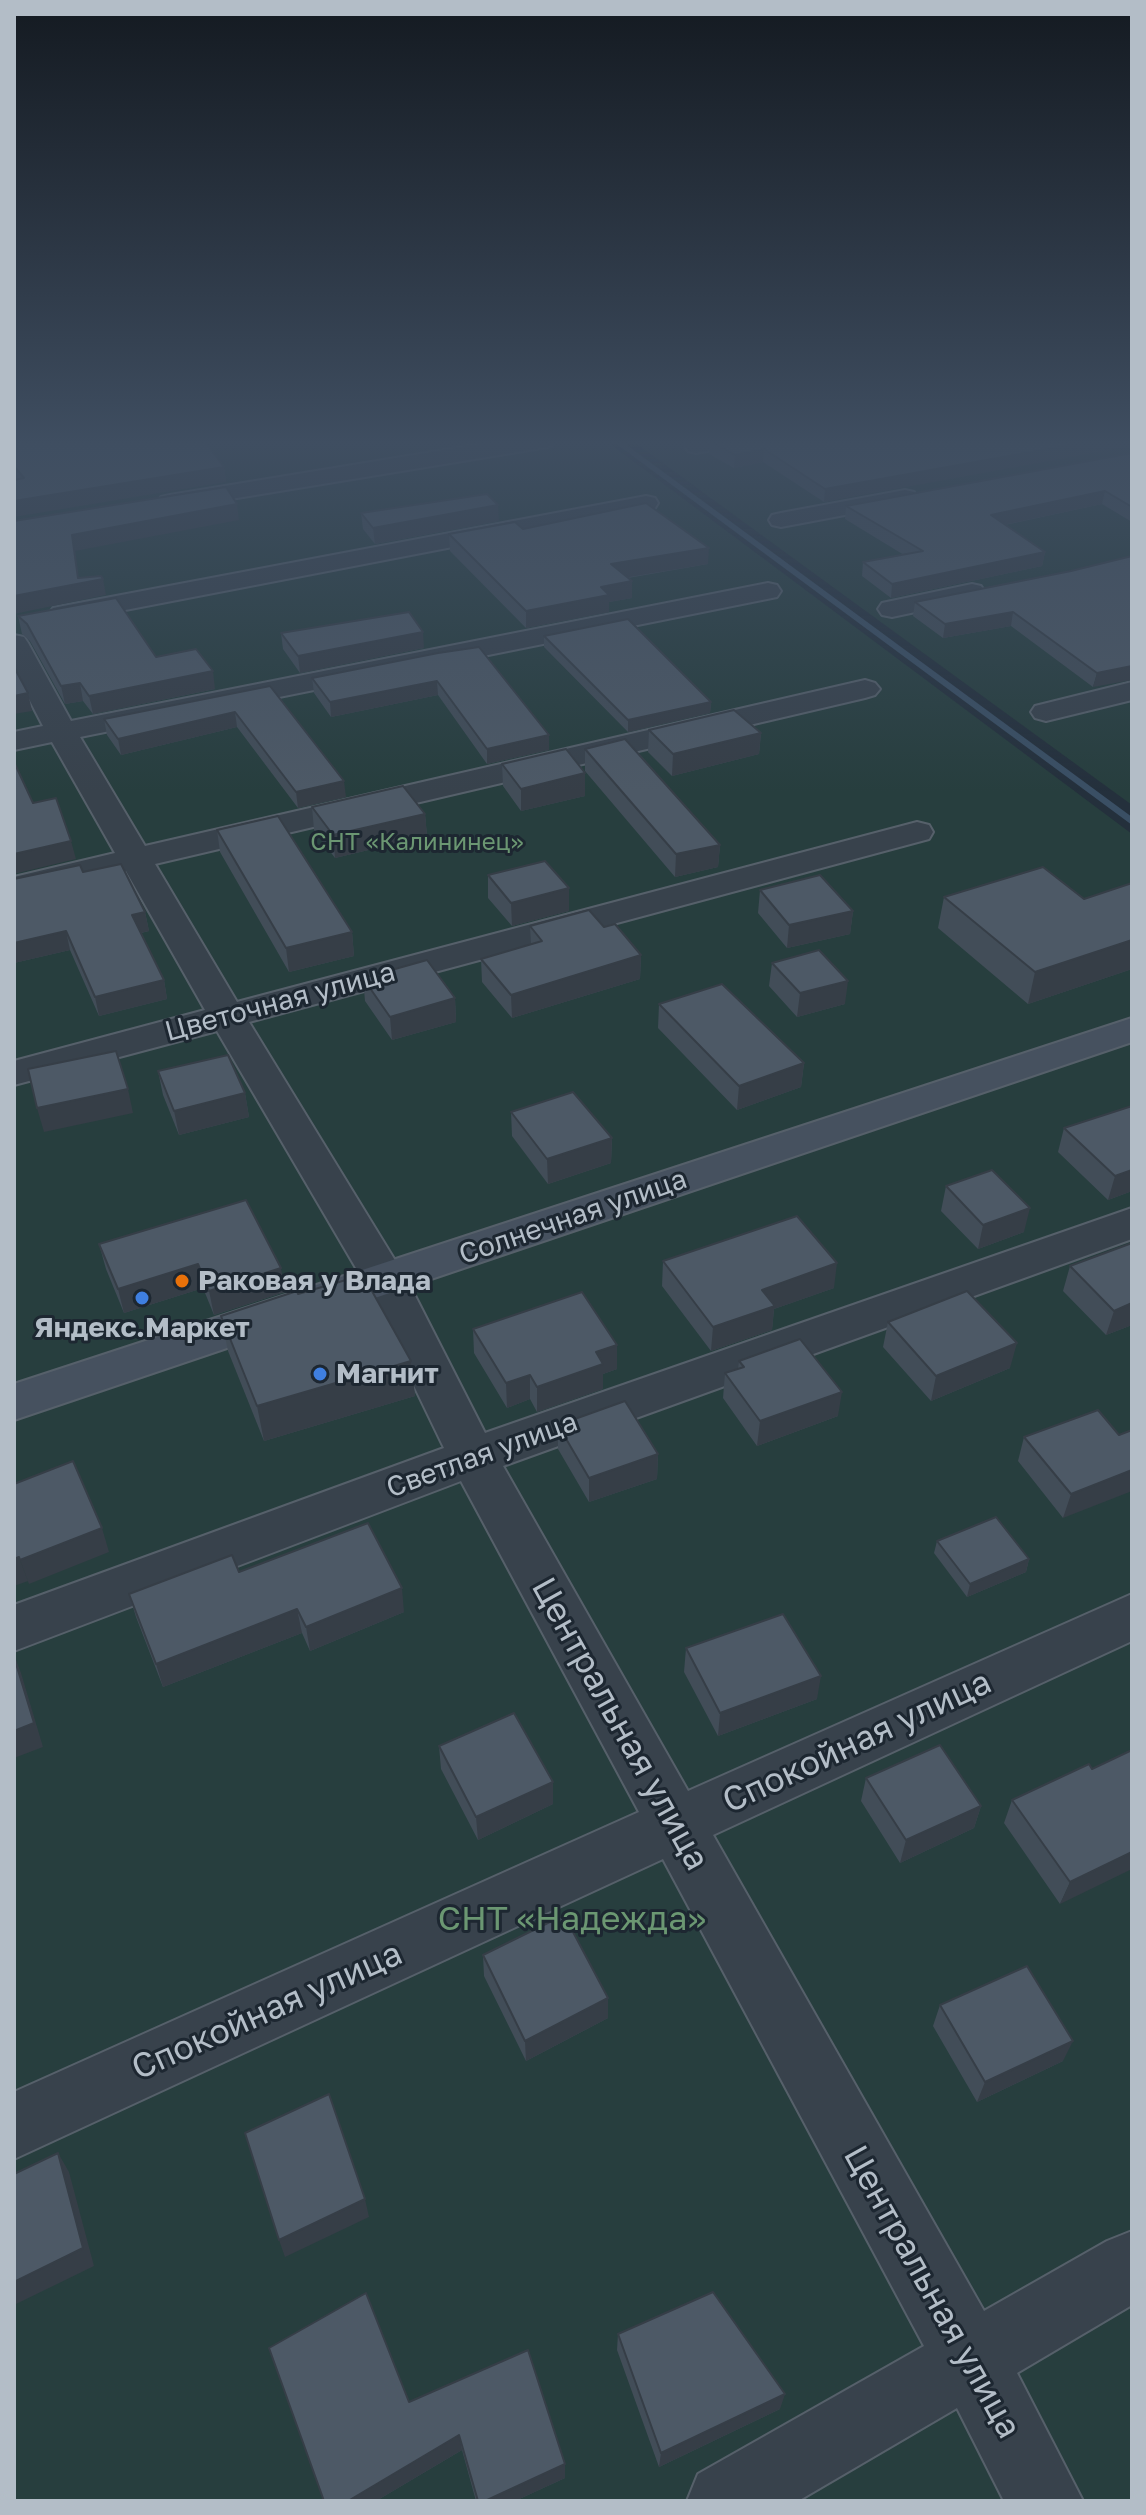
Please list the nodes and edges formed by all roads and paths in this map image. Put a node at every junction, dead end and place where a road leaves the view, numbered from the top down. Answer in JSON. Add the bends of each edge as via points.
{"nodes":[{"id":1,"x":372,"y":557,"type":"edge"},
{"id":2,"x":997,"y":586,"type":"edge"},
{"id":3,"x":768,"y":591,"type":"dead end"},
{"id":4,"x":892,"y":609,"type":"dead end"},
{"id":5,"x":26,"y":626,"type":"edge"},
{"id":6,"x":865,"y":689,"type":"dead end"},
{"id":7,"x":1132,"y":691,"type":"edge"},
{"id":8,"x":1046,"y":712,"type":"dead end"},
{"id":9,"x":61,"y":731,"type":"junction"},
{"id":10,"x":14,"y":741,"type":"edge"},
{"id":11,"x":917,"y":832,"type":"dead end"},
{"id":12,"x":137,"y":858,"type":"junction"},
{"id":13,"x":14,"y":887,"type":"edge"},
{"id":14,"x":227,"y":1016,"type":"junction"},
{"id":15,"x":1132,"y":1029,"type":"edge"},
{"id":16,"x":14,"y":1073,"type":"edge"},
{"id":17,"x":1132,"y":1223,"type":"edge"},
{"id":18,"x":385,"y":1280,"type":"junction"},
{"id":19,"x":14,"y":1402,"type":"edge"},
{"id":20,"x":473,"y":1457,"type":"junction"},
{"id":21,"x":1132,"y":1616,"type":"edge"},
{"id":22,"x":14,"y":1628,"type":"edge"},
{"id":23,"x":675,"y":1825,"type":"junction"},
{"id":24,"x":14,"y":2126,"type":"edge"},
{"id":25,"x":1132,"y":2266,"type":"edge"},
{"id":26,"x":971,"y":2360,"type":"junction"},
{"id":27,"x":725,"y":2501,"type":"edge"},
{"id":28,"x":1045,"y":2501,"type":"edge"}],
"edges":[{"from":1,"to":5,"type":"street"},
{"from":2,"to":4,"type":"street"},
{"from":3,"to":9,"type":"street"},
{"from":5,"to":9,"type":"street","name":"Центральная улица"},
{"from":6,"to":12,"type":"street"},
{"from":7,"to":8,"type":"street"},
{"from":9,"to":10,"type":"street"},
{"from":9,"to":12,"type":"street","name":"Центральная улица"},
{"from":11,"to":14,"type":"street","name":"Цветочная улица"},
{"from":12,"to":13,"type":"street"},
{"from":12,"to":14,"type":"street","name":"Центральная улица"},
{"from":14,"to":16,"type":"street","name":"Цветочная улица"},
{"from":14,"to":18,"type":"street","name":"Центральная улица"},
{"from":15,"to":18,"type":"street","name":"Солнечная улица"},
{"from":17,"to":20,"type":"street","name":"Светлая улица"},
{"from":18,"to":19,"type":"street","name":"Солнечная улица"},
{"from":18,"to":20,"type":"street","name":"Центральная улица"},
{"from":20,"to":22,"type":"street","name":"Светлая улица"},
{"from":20,"to":23,"type":"street","name":"Центральная улица"},
{"from":21,"to":23,"type":"street","name":"Спокойная улица"},
{"from":23,"to":24,"type":"street","name":"Спокойная улица"},
{"from":23,"to":26,"type":"street","name":"Центральная улица"},
{"from":25,"to":26,"type":"street"},
{"from":26,"to":27,"type":"street"},
{"from":26,"to":28,"type":"street","name":"Центральная улица"}]}
